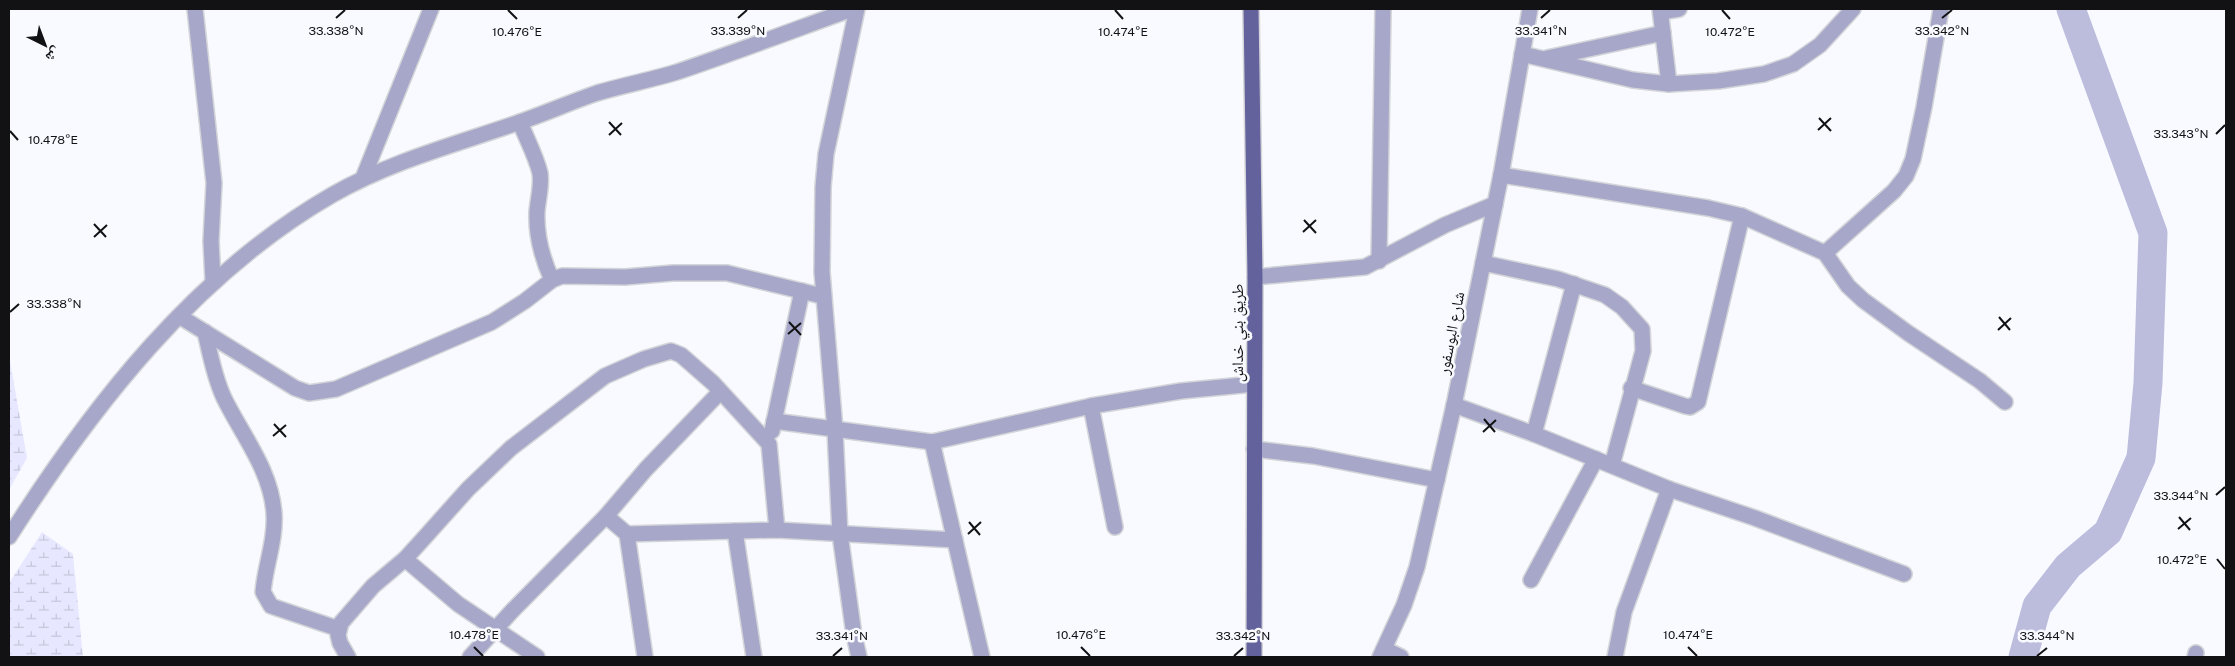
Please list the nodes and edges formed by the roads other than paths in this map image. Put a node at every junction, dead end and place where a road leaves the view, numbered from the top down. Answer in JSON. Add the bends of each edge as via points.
{"nodes":[{"id":1,"x":196,"y":9,"type":"edge"},
{"id":2,"x":431,"y":9,"type":"edge"},
{"id":3,"x":852,"y":9,"type":"edge"},
{"id":4,"x":857,"y":9,"type":"edge"},
{"id":5,"x":1251,"y":9,"type":"edge"},
{"id":6,"x":1383,"y":9,"type":"edge"},
{"id":7,"x":1530,"y":9,"type":"edge"},
{"id":8,"x":1679,"y":9,"type":"edge"},
{"id":9,"x":1853,"y":9,"type":"edge"},
{"id":10,"x":1941,"y":9,"type":"edge"},
{"id":11,"x":1660,"y":10,"type":"edge"},
{"id":12,"x":1663,"y":33,"type":"junction"},
{"id":13,"x":1522,"y":54,"type":"junction"},
{"id":14,"x":1542,"y":59,"type":"junction"},
{"id":15,"x":1669,"y":84,"type":"junction"},
{"id":16,"x":520,"y":122,"type":"junction"},
{"id":17,"x":1501,"y":175,"type":"junction"},
{"id":18,"x":363,"y":178,"type":"junction"},
{"id":19,"x":1495,"y":204,"type":"junction"},
{"id":20,"x":1742,"y":216,"type":"junction"},
{"id":21,"x":1826,"y":253,"type":"junction"},
{"id":22,"x":1379,"y":261,"type":"junction"},
{"id":23,"x":1483,"y":263,"type":"junction"},
{"id":24,"x":1255,"y":277,"type":"junction"},
{"id":25,"x":552,"y":280,"type":"junction"},
{"id":26,"x":213,"y":281,"type":"junction"},
{"id":27,"x":1574,"y":284,"type":"junction"},
{"id":28,"x":802,"y":291,"type":"junction"},
{"id":29,"x":822,"y":296,"type":"junction"},
{"id":30,"x":179,"y":316,"type":"junction"},
{"id":31,"x":205,"y":332,"type":"junction"},
{"id":32,"x":1254,"y":384,"type":"junction"},
{"id":33,"x":1631,"y":388,"type":"junction"},
{"id":34,"x":720,"y":392,"type":"junction"},
{"id":35,"x":2005,"y":402,"type":"dead end"},
{"id":36,"x":1454,"y":405,"type":"junction"},
{"id":37,"x":1091,"y":406,"type":"junction"},
{"id":38,"x":774,"y":421,"type":"junction"},
{"id":39,"x":835,"y":430,"type":"junction"},
{"id":40,"x":1534,"y":434,"type":"junction"},
{"id":41,"x":932,"y":442,"type":"junction"},
{"id":42,"x":769,"y":444,"type":"junction"},
{"id":43,"x":1254,"y":449,"type":"junction"},
{"id":44,"x":1596,"y":459,"type":"junction"},
{"id":45,"x":1612,"y":465,"type":"junction"},
{"id":46,"x":1437,"y":480,"type":"junction"},
{"id":47,"x":1669,"y":490,"type":"junction"},
{"id":48,"x":606,"y":516,"type":"junction"},
{"id":49,"x":1115,"y":527,"type":"dead end"},
{"id":50,"x":777,"y":530,"type":"junction"},
{"id":51,"x":735,"y":531,"type":"junction"},
{"id":52,"x":627,"y":534,"type":"junction"},
{"id":53,"x":840,"y":534,"type":"junction"},
{"id":54,"x":9,"y":537,"type":"edge"},
{"id":55,"x":955,"y":540,"type":"junction"},
{"id":56,"x":405,"y":558,"type":"junction"},
{"id":57,"x":1904,"y":574,"type":"dead end"},
{"id":58,"x":1531,"y":580,"type":"dead end"},
{"id":59,"x":339,"y":629,"type":"junction"},
{"id":60,"x":495,"y":629,"type":"junction"},
{"id":61,"x":1382,"y":653,"type":"edge"},
{"id":62,"x":529,"y":655,"type":"edge"},
{"id":63,"x":348,"y":657,"type":"edge"},
{"id":64,"x":470,"y":657,"type":"edge"},
{"id":65,"x":645,"y":657,"type":"edge"},
{"id":66,"x":754,"y":657,"type":"edge"},
{"id":67,"x":859,"y":657,"type":"edge"},
{"id":68,"x":982,"y":657,"type":"edge"},
{"id":69,"x":1254,"y":657,"type":"edge"},
{"id":70,"x":1401,"y":657,"type":"edge"},
{"id":71,"x":1615,"y":657,"type":"edge"}],
"edges":[{"from":1,"to":26,"type":"street","via":[[214,182]]},
{"from":2,"to":18,"type":"street"},
{"from":3,"to":16,"type":"street","via":[[692,67],[598,93]]},
{"from":4,"to":29,"type":"street","via":[[826,154]]},
{"from":5,"to":24,"type":"main road","name":"طريق بني خداش"},
{"from":6,"to":22,"type":"street"},
{"from":7,"to":13,"type":"street","name":"شارع البوسفور"},
{"from":8,"to":11,"type":"street"},
{"from":9,"to":15,"type":"street","via":[[1820,45],[1793,64],[1718,81]]},
{"from":10,"to":21,"type":"street","via":[[1914,159],[1906,176]]},
{"from":11,"to":12,"type":"street"},
{"from":12,"to":14,"type":"street"},
{"from":12,"to":15,"type":"street"},
{"from":13,"to":14,"type":"street"},
{"from":13,"to":17,"type":"street","name":"شارع البوسفور"},
{"from":14,"to":15,"type":"street","via":[[1633,80]]},
{"from":16,"to":18,"type":"street"},
{"from":16,"to":25,"type":"street","via":[[540,172],[538,231],[544,264]]},
{"from":17,"to":19,"type":"street","name":"شارع البوسفور"},
{"from":17,"to":20,"type":"street"},
{"from":18,"to":26,"type":"street","via":[[293,220]]},
{"from":19,"to":22,"type":"street","via":[[1445,225]]},
{"from":19,"to":23,"type":"street","name":"شارع البوسفور"},
{"from":20,"to":21,"type":"street"},
{"from":20,"to":33,"type":"street","via":[[1698,402],[1685,406]]},
{"from":21,"to":35,"type":"street","via":[[1848,286],[1863,300]]},
{"from":22,"to":24,"type":"street","via":[[1356,269]]},
{"from":23,"to":27,"type":"street"},
{"from":23,"to":36,"type":"street","name":"شارع البوسفور"},
{"from":24,"to":32,"type":"main road","name":"طريق بني خداش"},
{"from":25,"to":28,"type":"street","via":[[562,276],[625,277],[727,272]]},
{"from":25,"to":31,"type":"street","via":[[492,322],[322,392],[309,393],[295,388]]},
{"from":26,"to":30,"type":"street"},
{"from":27,"to":33,"type":"street","via":[[1613,299],[1642,330],[1643,351]]},
{"from":27,"to":40,"type":"street"},
{"from":28,"to":29,"type":"street"},
{"from":28,"to":38,"type":"street"},
{"from":29,"to":39,"type":"street"},
{"from":30,"to":31,"type":"street"},
{"from":30,"to":54,"type":"street","via":[[64,452]]},
{"from":31,"to":59,"type":"street","via":[[223,396],[257,457],[272,498],[273,539],[263,592],[271,606]]},
{"from":32,"to":37,"type":"street","via":[[1181,391]]},
{"from":32,"to":43,"type":"main road","name":"طريق بني خداش"},
{"from":33,"to":45,"type":"street"},
{"from":34,"to":42,"type":"street"},
{"from":34,"to":48,"type":"street"},
{"from":34,"to":56,"type":"street","via":[[698,368],[675,352],[617,369],[510,448]]},
{"from":36,"to":40,"type":"street"},
{"from":36,"to":46,"type":"street","name":"شارع البوسفور"},
{"from":37,"to":41,"type":"street"},
{"from":37,"to":49,"type":"street"},
{"from":38,"to":39,"type":"street"},
{"from":38,"to":42,"type":"street"},
{"from":39,"to":41,"type":"street"},
{"from":39,"to":53,"type":"street"},
{"from":40,"to":44,"type":"street"},
{"from":41,"to":55,"type":"street"},
{"from":42,"to":50,"type":"street"},
{"from":43,"to":46,"type":"street","via":[[1313,456]]},
{"from":43,"to":69,"type":"main road","name":"طريق بني خداش"},
{"from":44,"to":45,"type":"street"},
{"from":44,"to":58,"type":"street"},
{"from":45,"to":47,"type":"street"},
{"from":46,"to":61,"type":"street","name":"شارع البوسفور","via":[[1417,568]]},
{"from":47,"to":57,"type":"street","via":[[1755,518]]},
{"from":47,"to":71,"type":"street","via":[[1624,612]]},
{"from":48,"to":52,"type":"street"},
{"from":48,"to":60,"type":"street"},
{"from":50,"to":51,"type":"street"},
{"from":50,"to":53,"type":"street"},
{"from":51,"to":52,"type":"street"},
{"from":51,"to":66,"type":"street"},
{"from":52,"to":65,"type":"street"},
{"from":53,"to":55,"type":"street"},
{"from":53,"to":67,"type":"street"},
{"from":55,"to":68,"type":"street"},
{"from":56,"to":59,"type":"street","via":[[373,586]]},
{"from":56,"to":60,"type":"street"},
{"from":59,"to":63,"type":"street","via":[[340,643]]},
{"from":60,"to":62,"type":"street"},
{"from":60,"to":64,"type":"street"},
{"from":61,"to":70,"type":"street"}]}
